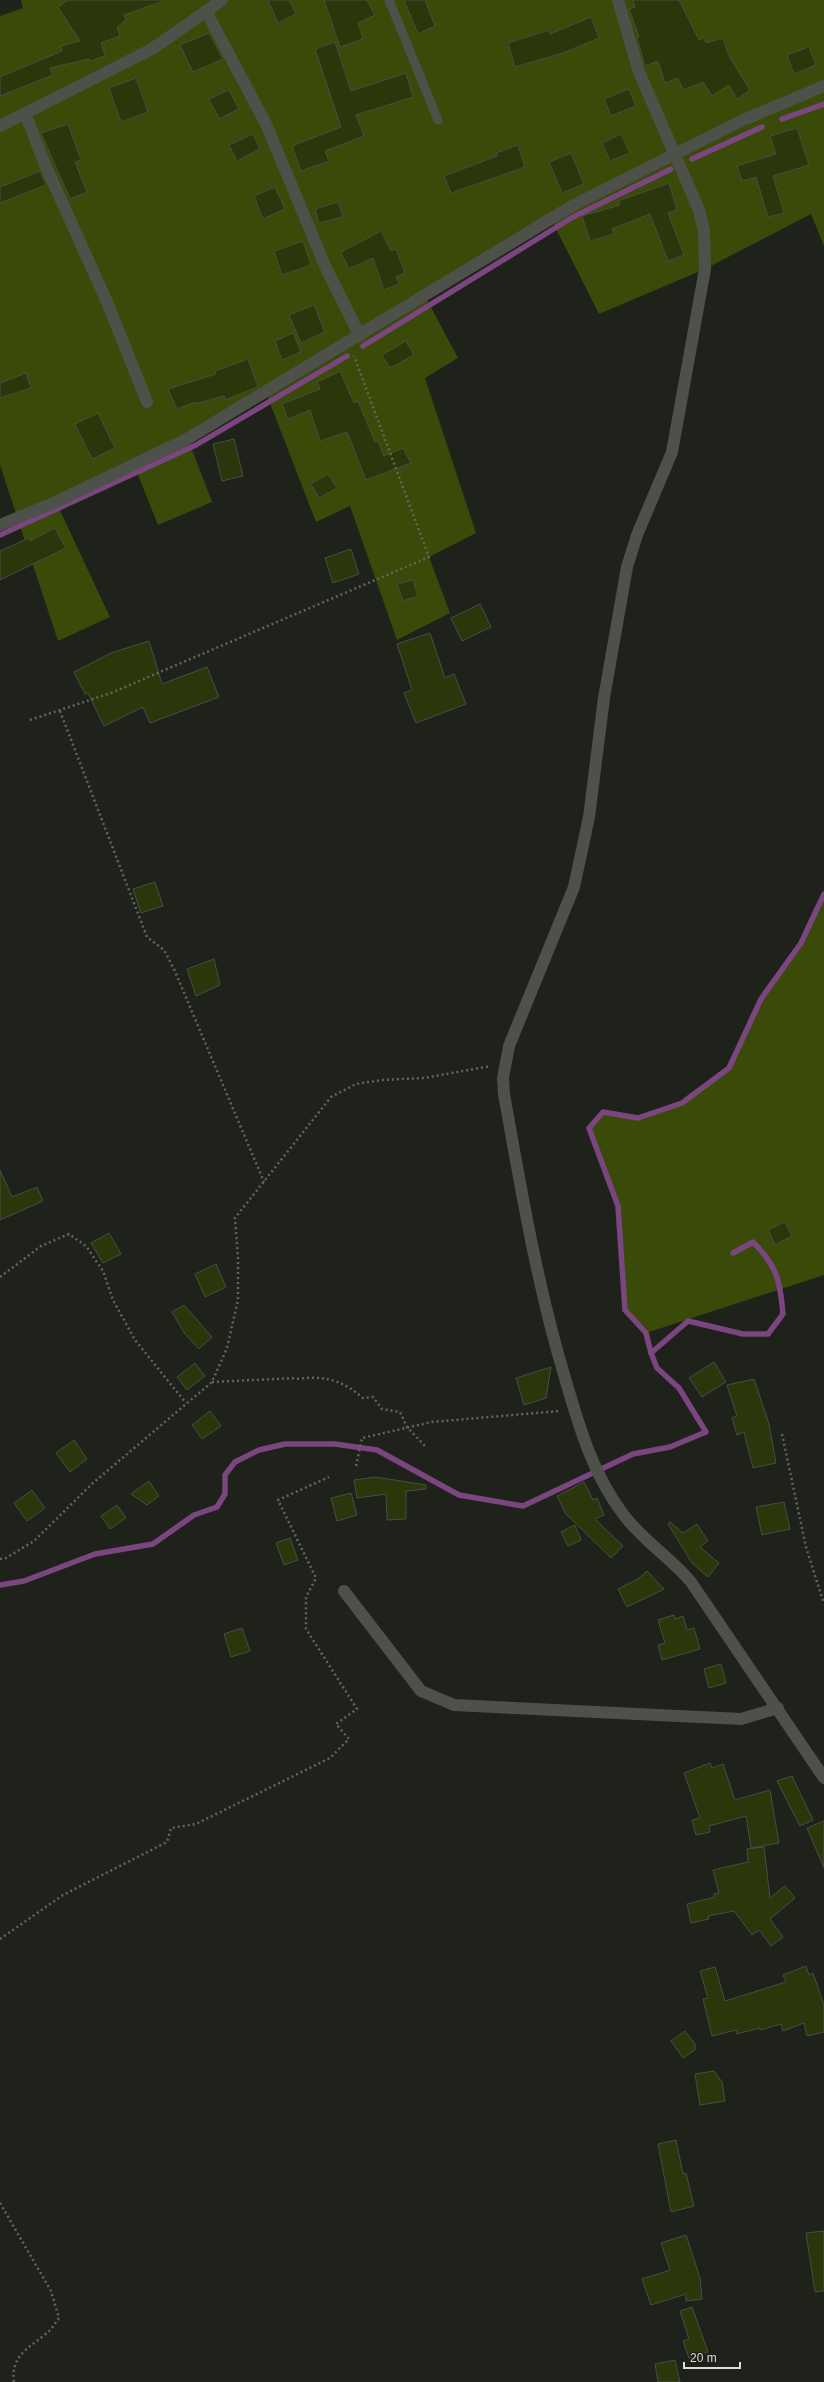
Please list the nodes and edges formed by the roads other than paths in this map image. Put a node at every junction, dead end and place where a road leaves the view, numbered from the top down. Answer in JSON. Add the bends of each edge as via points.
{"nodes":[{"id":1,"x":222,"y":0,"type":"edge"},
{"id":2,"x":389,"y":0,"type":"edge"},
{"id":3,"x":618,"y":0,"type":"edge"},
{"id":4,"x":206,"y":11,"type":"junction"},
{"id":5,"x":824,"y":86,"type":"edge"},
{"id":6,"x":25,"y":113,"type":"junction"},
{"id":7,"x":438,"y":120,"type":"dead end"},
{"id":8,"x":0,"y":126,"type":"edge"},
{"id":9,"x":675,"y":154,"type":"junction"},
{"id":10,"x":360,"y":336,"type":"junction"},
{"id":11,"x":146,"y":402,"type":"dead end"},
{"id":12,"x":0,"y":525,"type":"edge"},
{"id":13,"x":344,"y":1591,"type":"dead end"},
{"id":14,"x":778,"y":1708,"type":"junction"},
{"id":15,"x":824,"y":1778,"type":"edge"}],
"edges":[{"from":1,"to":4,"type":"street"},
{"from":2,"to":7,"type":"lane"},
{"from":3,"to":9,"type":"street","via":[[639,72]]},
{"from":4,"to":6,"type":"street","via":[[152,49]]},
{"from":4,"to":10,"type":"street","via":[[266,124],[326,268]]},
{"from":5,"to":9,"type":"street","via":[[743,120]]},
{"from":6,"to":8,"type":"street"},
{"from":6,"to":11,"type":"street","via":[[44,162],[107,302]]},
{"from":9,"to":10,"type":"street","via":[[572,206]]},
{"from":9,"to":14,"type":"street","via":[[699,210],[704,231],[705,269],[672,452],[626,567],[604,698],[589,817],[574,887],[504,1062],[504,1094],[538,1277],[585,1446],[622,1513],[640,1534],[691,1582]]},
{"from":10,"to":12,"type":"street","via":[[188,439],[56,502]]},
{"from":13,"to":14,"type":"street","via":[[420,1691],[454,1705],[741,1719]]},
{"from":14,"to":15,"type":"street"}]}
